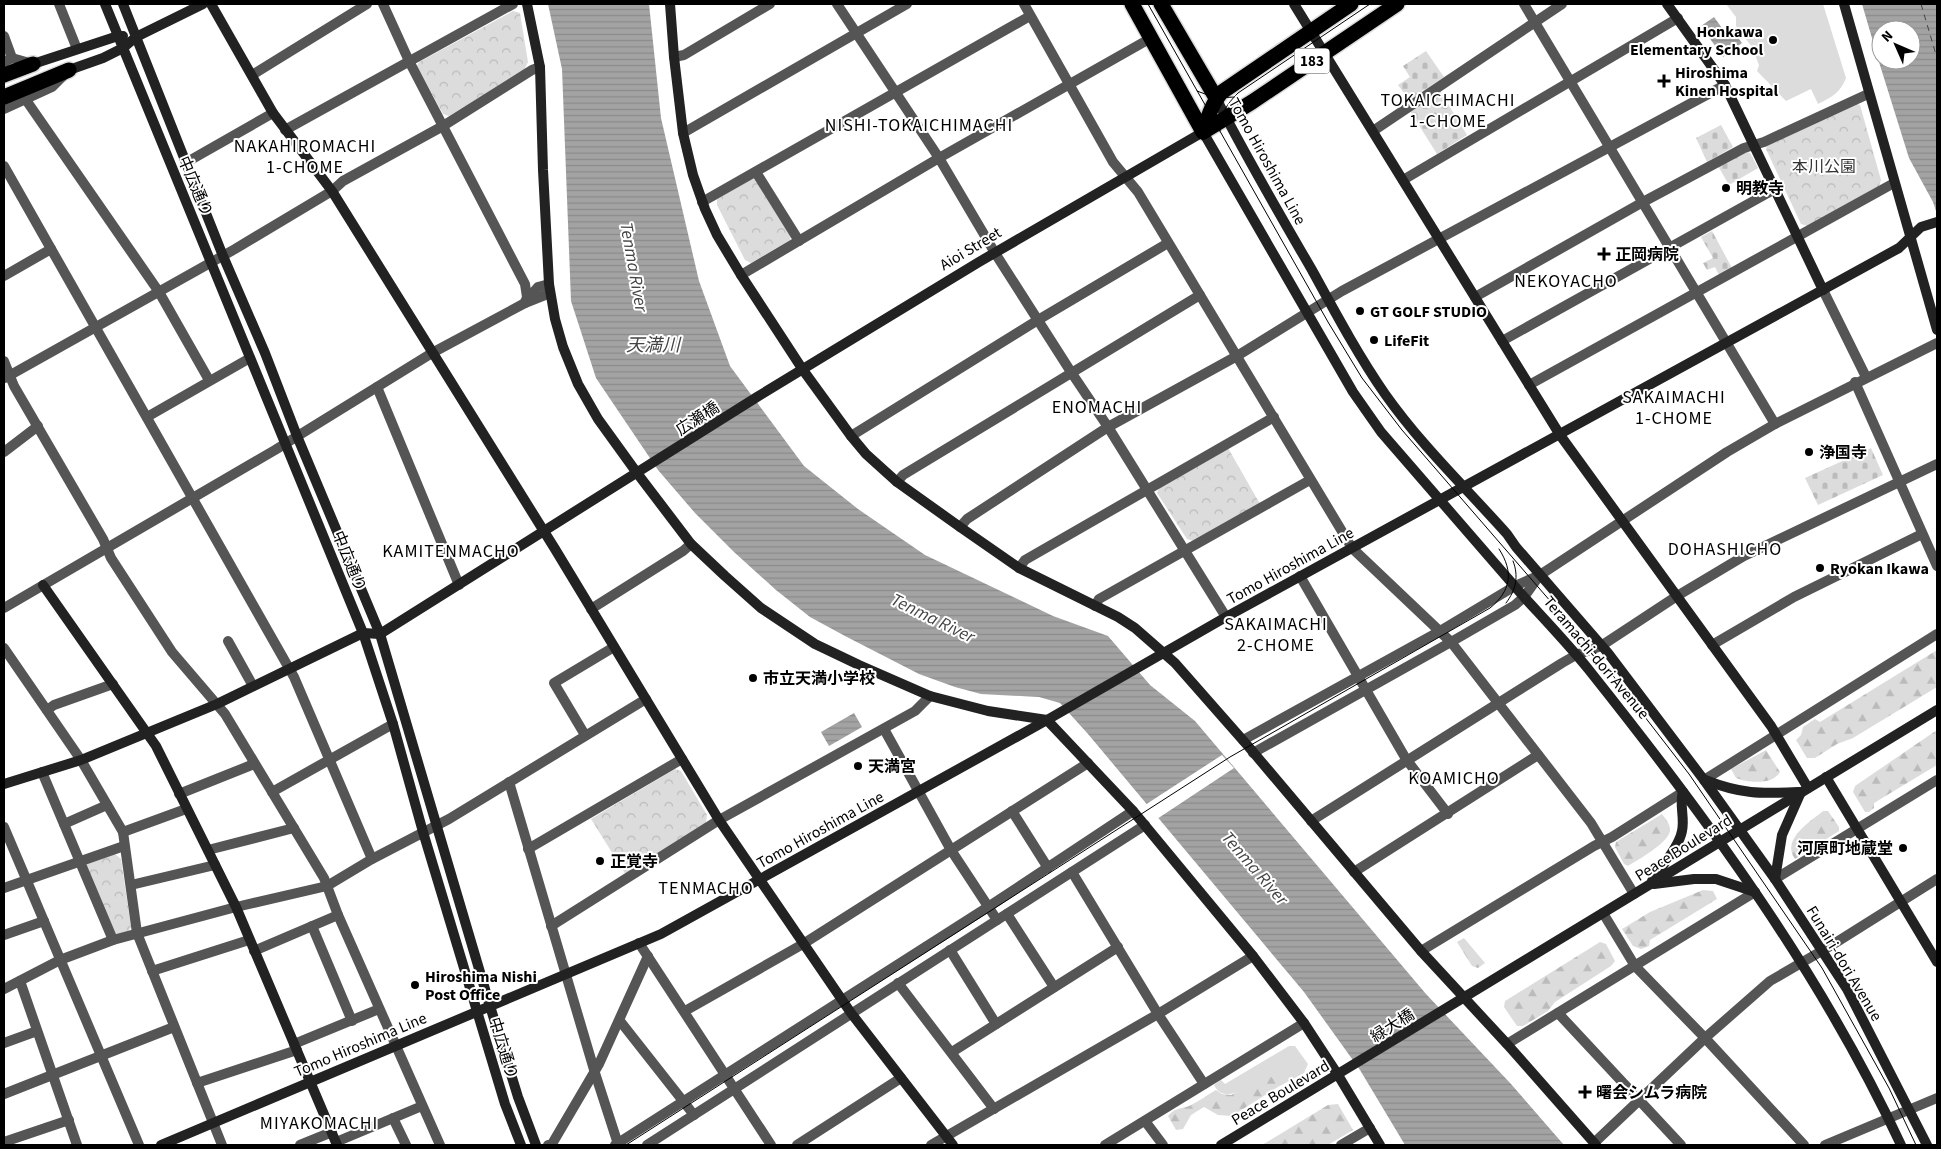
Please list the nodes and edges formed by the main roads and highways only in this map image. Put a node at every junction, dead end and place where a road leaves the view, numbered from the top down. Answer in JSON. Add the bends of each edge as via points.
{"nodes":[{"id":1,"x":1132,"y":4,"type":"edge"},
{"id":2,"x":1161,"y":4,"type":"edge"},
{"id":3,"x":1351,"y":4,"type":"edge"},
{"id":4,"x":1397,"y":4,"type":"edge"},
{"id":5,"x":33,"y":64,"type":"road end"},
{"id":6,"x":8,"y":67,"type":"edge"},
{"id":7,"x":69,"y":70,"type":"road end"},
{"id":8,"x":4,"y":97,"type":"edge"},
{"id":9,"x":1216,"y":98,"type":"junction"},
{"id":10,"x":1203,"y":132,"type":"junction"}],
"edges":[{"from":1,"to":10,"type":"highway"},
{"from":2,"to":9,"type":"highway"},
{"from":3,"to":9,"type":"highway","number":"183"},
{"from":4,"to":10,"type":"highway","name":"Aioi Street","number":"183"},
{"from":5,"to":6,"type":"highway"},
{"from":7,"to":8,"type":"highway","via":[[23,96]]},
{"from":9,"to":10,"type":"highway","number":"183"}]}
